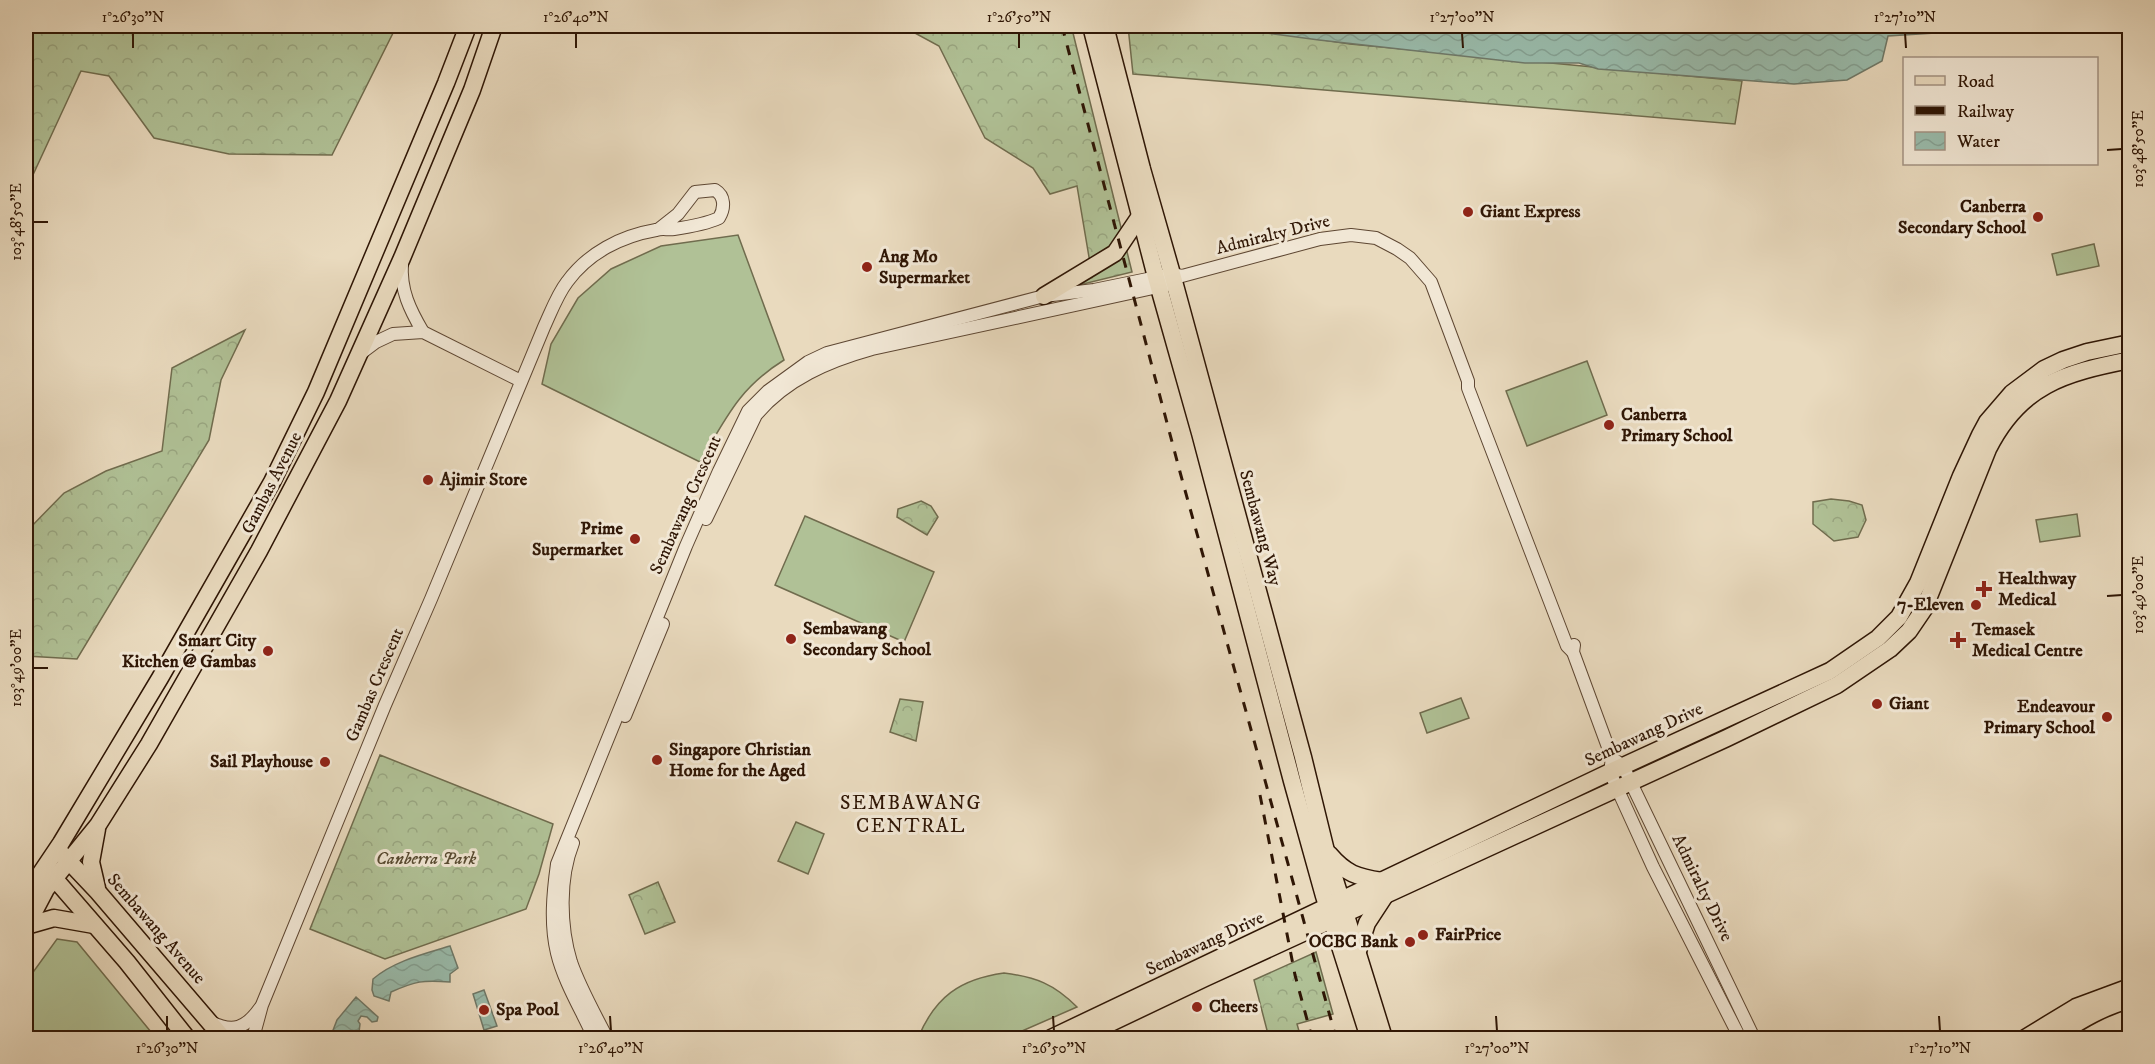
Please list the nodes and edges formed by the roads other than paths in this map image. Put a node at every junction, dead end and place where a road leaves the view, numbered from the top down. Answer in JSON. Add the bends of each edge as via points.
{"nodes":[{"id":1,"x":468,"y":26,"type":"edge"},
{"id":2,"x":494,"y":26,"type":"edge"},
{"id":3,"x":1099,"y":29,"type":"edge"},
{"id":4,"x":1140,"y":216,"type":"junction"},
{"id":5,"x":659,"y":229,"type":"junction"},
{"id":6,"x":402,"y":258,"type":"junction"},
{"id":7,"x":1169,"y":279,"type":"junction"},
{"id":8,"x":1044,"y":296,"type":"junction"},
{"id":9,"x":423,"y":332,"type":"junction"},
{"id":10,"x":2130,"y":343,"type":"edge"},
{"id":11,"x":359,"y":355,"type":"junction"},
{"id":12,"x":2130,"y":360,"type":"edge"},
{"id":13,"x":521,"y":381,"type":"junction"},
{"id":14,"x":303,"y":419,"type":"junction"},
{"id":15,"x":322,"y":431,"type":"junction"},
{"id":16,"x":272,"y":482,"type":"junction"},
{"id":17,"x":290,"y":492,"type":"junction"},
{"id":18,"x":1303,"y":757,"type":"junction"},
{"id":19,"x":1615,"y":765,"type":"junction"},
{"id":20,"x":1292,"y":781,"type":"junction"},
{"id":21,"x":1624,"y":784,"type":"junction"},
{"id":22,"x":98,"y":825,"type":"junction"},
{"id":23,"x":1326,"y":851,"type":"junction"},
{"id":24,"x":63,"y":855,"type":"junction"},
{"id":25,"x":49,"y":872,"type":"junction"},
{"id":26,"x":1384,"y":888,"type":"junction"},
{"id":27,"x":98,"y":892,"type":"junction"},
{"id":28,"x":26,"y":895,"type":"edge"},
{"id":29,"x":1336,"y":911,"type":"junction"},
{"id":30,"x":94,"y":925,"type":"junction"},
{"id":31,"x":26,"y":927,"type":"edge"},
{"id":32,"x":1357,"y":954,"type":"junction"},
{"id":33,"x":2130,"y":987,"type":"edge"},
{"id":34,"x":2130,"y":1000,"type":"edge"},
{"id":35,"x":262,"y":1005,"type":"junction"},
{"id":36,"x":210,"y":1022,"type":"junction"},
{"id":37,"x":187,"y":1038,"type":"edge"},
{"id":38,"x":223,"y":1038,"type":"edge"},
{"id":39,"x":253,"y":1038,"type":"edge"},
{"id":40,"x":594,"y":1038,"type":"edge"},
{"id":41,"x":607,"y":1038,"type":"edge"},
{"id":42,"x":1051,"y":1038,"type":"edge"},
{"id":43,"x":1079,"y":1038,"type":"edge"},
{"id":44,"x":1369,"y":1038,"type":"edge"},
{"id":45,"x":1384,"y":1038,"type":"edge"},
{"id":46,"x":1740,"y":1038,"type":"edge"},
{"id":47,"x":1754,"y":1038,"type":"edge"},
{"id":48,"x":2025,"y":1038,"type":"edge"},
{"id":49,"x":2053,"y":1038,"type":"edge"}],
"edges":[{"from":1,"to":14,"type":"main road","name":"Gambas Avenue"},
{"from":2,"to":6,"type":"main road","name":"Gambas Avenue","via":[[472,90]]},
{"from":3,"to":4,"type":"main road","name":"Sembawang Way"},
{"from":3,"to":7,"type":"main road","name":"Sembawang Way","via":[[1142,169]]},
{"from":4,"to":7,"type":"main road","name":"Sembawang Way"},
{"from":4,"to":8,"type":"main road","via":[[1115,253]]},
{"from":5,"to":5,"type":"street","name":"Gambas Crescent","via":[[678,214],[695,192],[715,190],[722,196],[723,211],[719,218]]},
{"from":5,"to":13,"type":"street","name":"Gambas Crescent","via":[[610,244],[576,271],[554,305]]},
{"from":6,"to":9,"type":"street","via":[[401,276],[407,302]]},
{"from":6,"to":11,"type":"main road","name":"Gambas Avenue"},
{"from":7,"to":8,"type":"street","name":"Sembawang Crescent"},
{"from":7,"to":18,"type":"main road","name":"Sembawang Way"},
{"from":7,"to":19,"type":"street","name":"Admiralty Drive","via":[[1320,239],[1351,235],[1376,238],[1410,258],[1431,282],[1468,381],[1474,385],[1574,643]]},
{"from":7,"to":20,"type":"main road","name":"Sembawang Way","via":[[1203,444]]},
{"from":7,"to":41,"type":"street","name":"Sembawang Crescent","via":[[851,354],[807,373],[756,415],[705,521],[569,853],[563,912],[572,963]]},
{"from":8,"to":40,"type":"street","name":"Sembawang Crescent","via":[[827,353],[768,391],[748,411],[686,546],[557,864],[553,930],[557,954]]},
{"from":9,"to":11,"type":"street","via":[[393,334]]},
{"from":9,"to":13,"type":"street"},
{"from":10,"to":19,"type":"main road","name":"Sembawang Drive","via":[[2087,352],[2044,369],[1998,408],[1960,476],[1918,583],[1899,616],[1878,638],[1830,671]]},
{"from":11,"to":15,"type":"main road","name":"Gambas Avenue"},
{"from":12,"to":21,"type":"main road","name":"Sembawang Drive","via":[[2087,368],[2057,379],[2015,408],[1988,449],[1924,609],[1890,649],[1837,685]]},
{"from":13,"to":35,"type":"street","name":"Gambas Crescent"},
{"from":14,"to":15,"type":"main road","via":[[306,435],[315,437]]},
{"from":14,"to":16,"type":"main road","name":"Gambas Avenue"},
{"from":15,"to":17,"type":"main road","name":"Gambas Avenue"},
{"from":16,"to":17,"type":"main road","via":[[287,476]]},
{"from":16,"to":24,"type":"main road","name":"Gambas Avenue"},
{"from":17,"to":22,"type":"main road","name":"Gambas Avenue","via":[[149,744]]},
{"from":18,"to":20,"type":"main road","via":[[1301,774]]},
{"from":18,"to":23,"type":"main road","name":"Sembawang Way"},
{"from":19,"to":21,"type":"street","name":"Admiralty Drive"},
{"from":19,"to":26,"type":"main road","name":"Sembawang Drive"},
{"from":20,"to":29,"type":"main road","name":"Sembawang Way"},
{"from":21,"to":26,"type":"main road","name":"Sembawang Drive"},
{"from":21,"to":46,"type":"street","name":"Admiralty Drive","via":[[1656,873]]},
{"from":21,"to":47,"type":"street","name":"Admiralty Drive"},
{"from":22,"to":24,"type":"main road","name":"Gambas Avenue"},
{"from":22,"to":27,"type":"main road","via":[[91,862]]},
{"from":23,"to":26,"type":"main road","via":[[1352,875]]},
{"from":23,"to":29,"type":"main road","name":"Sembawang Way"},
{"from":24,"to":25,"type":"main road","name":"Gambas Avenue"},
{"from":24,"to":27,"type":"main road","name":"Sembawang Avenue"},
{"from":25,"to":28,"type":"main road","name":"Gambas Avenue"},
{"from":25,"to":30,"type":"main road"},
{"from":25,"to":31,"type":"main road","name":"Gambas Avenue","via":[[46,889]]},
{"from":26,"to":29,"type":"main road","name":"Sembawang Drive"},
{"from":26,"to":32,"type":"main road"},
{"from":27,"to":36,"type":"main road","name":"Sembawang Avenue"},
{"from":29,"to":32,"type":"main road","name":"Sembawang Way"},
{"from":29,"to":42,"type":"main road","name":"Sembawang Drive"},
{"from":29,"to":43,"type":"main road","name":"Sembawang Drive"},
{"from":29,"to":44,"type":"main road","name":"Sembawang Way"},
{"from":30,"to":31,"type":"main road","via":[[54,918]]},
{"from":30,"to":37,"type":"main road"},
{"from":32,"to":45,"type":"main road","name":"Sembawang Way"},
{"from":33,"to":48,"type":"main road","via":[[2076,1007]]},
{"from":34,"to":49,"type":"main road","via":[[2090,1015]]},
{"from":35,"to":36,"type":"street","name":"Gambas Crescent","via":[[239,1027],[224,1028]]},
{"from":35,"to":39,"type":"street","name":"Gambas Crescent"},
{"from":36,"to":38,"type":"main road","name":"Sembawang Avenue"}]}
